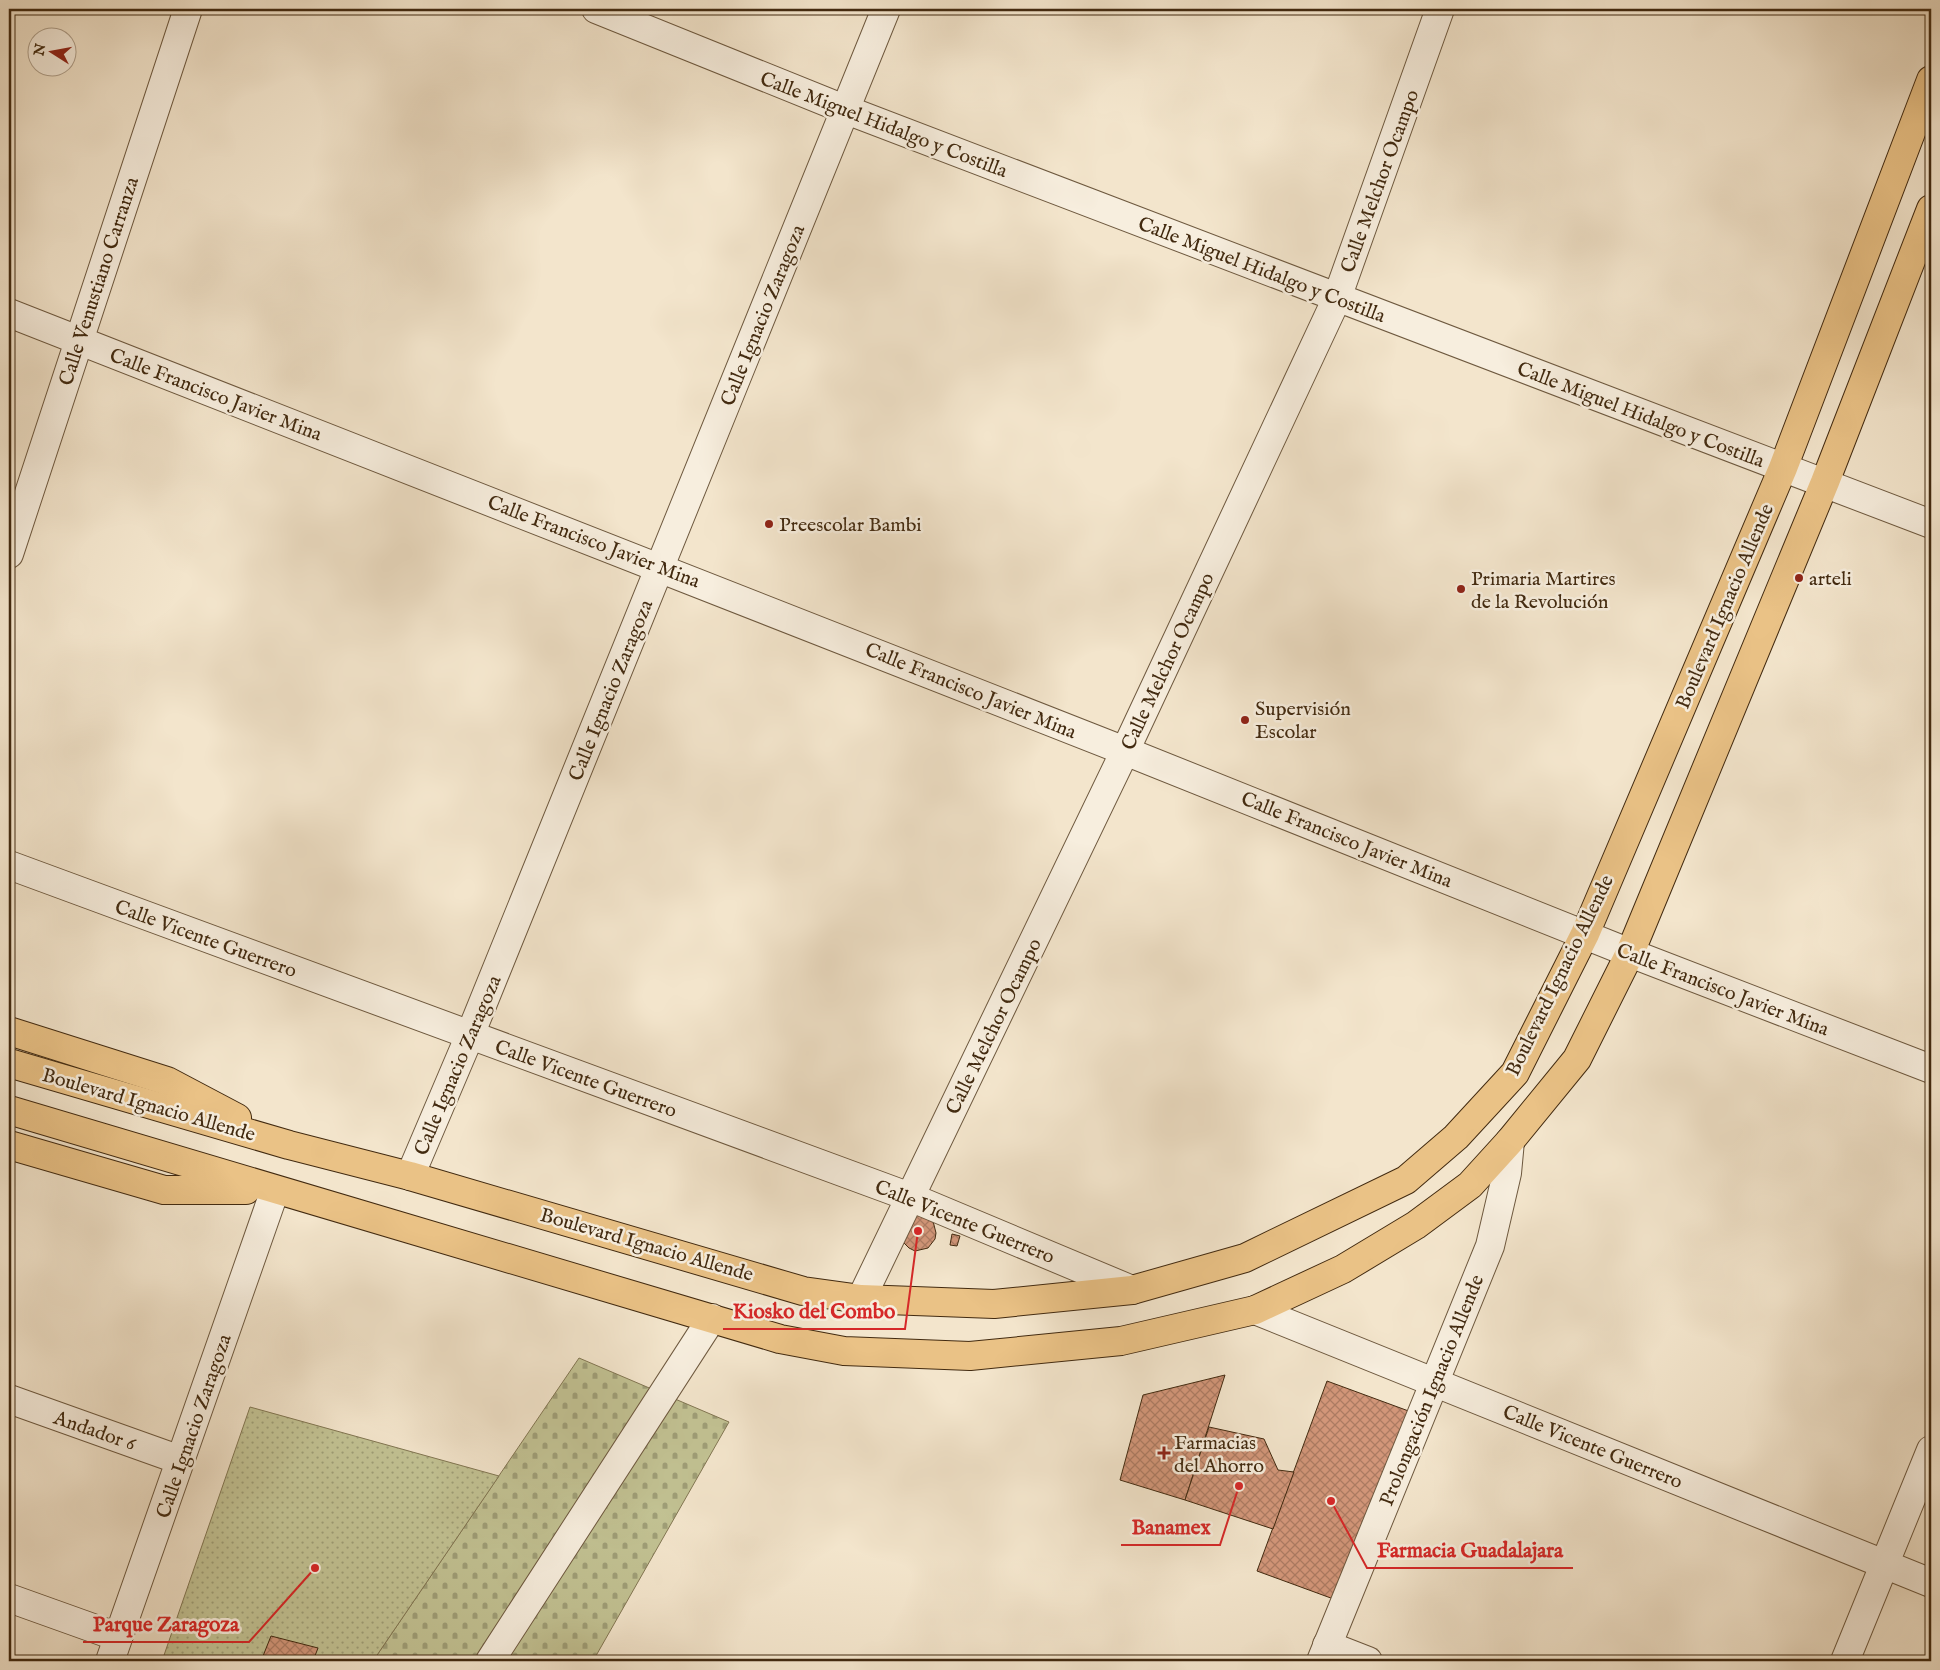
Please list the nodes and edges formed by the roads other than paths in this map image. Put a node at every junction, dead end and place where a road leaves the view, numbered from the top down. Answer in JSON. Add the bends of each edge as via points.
{"nodes":[{"id":1,"x":188,"y":9,"type":"edge"},
{"id":2,"x":596,"y":9,"type":"edge"},
{"id":3,"x":886,"y":9,"type":"edge"},
{"id":4,"x":1440,"y":9,"type":"edge"},
{"id":5,"x":1931,"y":80,"type":"edge"},
{"id":6,"x":844,"y":109,"type":"junction"},
{"id":7,"x":1931,"y":209,"type":"edge"},
{"id":8,"x":1337,"y":298,"type":"junction"},
{"id":9,"x":9,"y":312,"type":"edge"},
{"id":10,"x":78,"y":340,"type":"junction"},
{"id":11,"x":1783,"y":468,"type":"junction"},
{"id":12,"x":1825,"y":482,"type":"junction"},
{"id":13,"x":1931,"y":524,"type":"edge"},
{"id":14,"x":9,"y":554,"type":"edge"},
{"id":15,"x":660,"y":567,"type":"junction"},
{"id":16,"x":1125,"y":750,"type":"junction"},
{"id":17,"x":9,"y":866,"type":"edge"},
{"id":18,"x":1585,"y":934,"type":"junction"},
{"id":19,"x":1630,"y":953,"type":"junction"},
{"id":20,"x":9,"y":1031,"type":"edge"},
{"id":21,"x":470,"y":1035,"type":"junction"},
{"id":22,"x":9,"y":1064,"type":"edge"},
{"id":23,"x":1931,"y":1069,"type":"edge"},
{"id":24,"x":9,"y":1110,"type":"edge"},
{"id":25,"x":1510,"y":1141,"type":"junction"},
{"id":26,"x":9,"y":1145,"type":"edge"},
{"id":27,"x":289,"y":1145,"type":"junction"},
{"id":28,"x":410,"y":1176,"type":"junction"},
{"id":29,"x":275,"y":1190,"type":"junction"},
{"id":30,"x":910,"y":1197,"type":"junction"},
{"id":31,"x":1132,"y":1290,"type":"junction"},
{"id":32,"x":861,"y":1299,"type":"junction"},
{"id":33,"x":1255,"y":1310,"type":"junction"},
{"id":34,"x":712,"y":1318,"type":"junction"},
{"id":35,"x":1436,"y":1382,"type":"junction"},
{"id":36,"x":9,"y":1400,"type":"edge"},
{"id":37,"x":1931,"y":1450,"type":"edge"},
{"id":38,"x":180,"y":1460,"type":"junction"},
{"id":39,"x":1885,"y":1564,"type":"junction"},
{"id":40,"x":1931,"y":1583,"type":"edge"},
{"id":41,"x":9,"y":1598,"type":"edge"},
{"id":42,"x":114,"y":1649,"type":"edge"},
{"id":43,"x":1324,"y":1653,"type":"edge"},
{"id":44,"x":490,"y":1661,"type":"edge"},
{"id":45,"x":1368,"y":1661,"type":"edge"},
{"id":46,"x":1845,"y":1661,"type":"edge"}],
"edges":[{"from":1,"to":10,"type":"street","name":"Calle Venustiano Carranza"},
{"from":2,"to":6,"type":"street","name":"Calle Miguel Hidalgo y Costilla"},
{"from":3,"to":6,"type":"street","name":"Calle Ignacio Zaragoza"},
{"from":4,"to":8,"type":"street","name":"Calle Melchor Ocampo"},
{"from":5,"to":11,"type":"main road","name":"Boulevard Ignacio Allende"},
{"from":6,"to":8,"type":"street","name":"Calle Miguel Hidalgo y Costilla"},
{"from":6,"to":15,"type":"street","name":"Calle Ignacio Zaragoza"},
{"from":7,"to":12,"type":"main road","name":"Boulevard Ignacio Allende"},
{"from":8,"to":11,"type":"street","name":"Calle Miguel Hidalgo y Costilla"},
{"from":8,"to":16,"type":"street","name":"Calle Melchor Ocampo"},
{"from":9,"to":10,"type":"street","name":"Calle Francisco Javier Mina"},
{"from":10,"to":14,"type":"street","name":"Calle Venustiano Carranza"},
{"from":10,"to":15,"type":"street","name":"Calle Francisco Javier Mina"},
{"from":11,"to":12,"type":"street","name":"Calle Miguel Hidalgo y Costilla"},
{"from":11,"to":18,"type":"main road","name":"Boulevard Ignacio Allende"},
{"from":12,"to":13,"type":"street","name":"Calle Miguel Hidalgo y Costilla"},
{"from":12,"to":19,"type":"main road","name":"Boulevard Ignacio Allende"},
{"from":15,"to":16,"type":"street","name":"Calle Francisco Javier Mina"},
{"from":15,"to":21,"type":"street","name":"Calle Ignacio Zaragoza"},
{"from":16,"to":18,"type":"street","name":"Calle Francisco Javier Mina"},
{"from":16,"to":30,"type":"street","name":"Calle Melchor Ocampo"},
{"from":17,"to":21,"type":"street","name":"Calle Vicente Guerrero"},
{"from":18,"to":19,"type":"street","name":"Calle Francisco Javier Mina"},
{"from":18,"to":31,"type":"main road","name":"Boulevard Ignacio Allende","via":[[1515,1074],[1456,1137],[1406,1180],[1245,1258]]},
{"from":19,"to":23,"type":"street","name":"Calle Francisco Javier Mina"},
{"from":19,"to":25,"type":"main road","name":"Boulevard Ignacio Allende","via":[[1577,1059]]},
{"from":20,"to":27,"type":"main road","name":"Boulevard Ignacio Allende","via":[[167,1080]]},
{"from":21,"to":28,"type":"street","name":"Calle Ignacio Zaragoza"},
{"from":21,"to":30,"type":"street","name":"Calle Vicente Guerrero"},
{"from":22,"to":27,"type":"main road","name":"Boulevard Ignacio Allende"},
{"from":24,"to":29,"type":"main road","name":"Boulevard Ignacio Allende"},
{"from":25,"to":33,"type":"main road","name":"Boulevard Ignacio Allende","via":[[1470,1185],[1416,1225],[1343,1269]]},
{"from":25,"to":35,"type":"street","name":"Prolongación Ignacio Allende","via":[[1507,1173],[1490,1246]]},
{"from":26,"to":29,"type":"main road","name":"Boulevard Ignacio Allende","via":[[164,1190]]},
{"from":27,"to":28,"type":"main road","name":"Boulevard Ignacio Allende"},
{"from":28,"to":32,"type":"main road","name":"Boulevard Ignacio Allende","via":[[803,1291]]},
{"from":29,"to":34,"type":"main road","name":"Boulevard Ignacio Allende"},
{"from":29,"to":38,"type":"street","name":"Calle Ignacio Zaragoza"},
{"from":30,"to":31,"type":"street","name":"Calle Vicente Guerrero"},
{"from":30,"to":32,"type":"street","name":"Calle Melchor Ocampo"},
{"from":31,"to":32,"type":"main road","name":"Boulevard Ignacio Allende","via":[[994,1304]]},
{"from":33,"to":34,"type":"main road","name":"Boulevard Ignacio Allende","via":[[1120,1341],[970,1356],[844,1351],[780,1339]]},
{"from":33,"to":35,"type":"street","name":"Calle Vicente Guerrero"},
{"from":34,"to":44,"type":"street"},
{"from":35,"to":39,"type":"street","name":"Calle Vicente Guerrero"},
{"from":35,"to":43,"type":"street","name":"Prolongación Ignacio Allende"},
{"from":36,"to":38,"type":"street","name":"Andador 6"},
{"from":37,"to":39,"type":"street"},
{"from":38,"to":42,"type":"street","name":"Calle Ignacio Zaragoza"},
{"from":39,"to":40,"type":"street","name":"Calle Vicente Guerrero"},
{"from":39,"to":46,"type":"street"},
{"from":41,"to":42,"type":"street"},
{"from":43,"to":45,"type":"street"}]}
